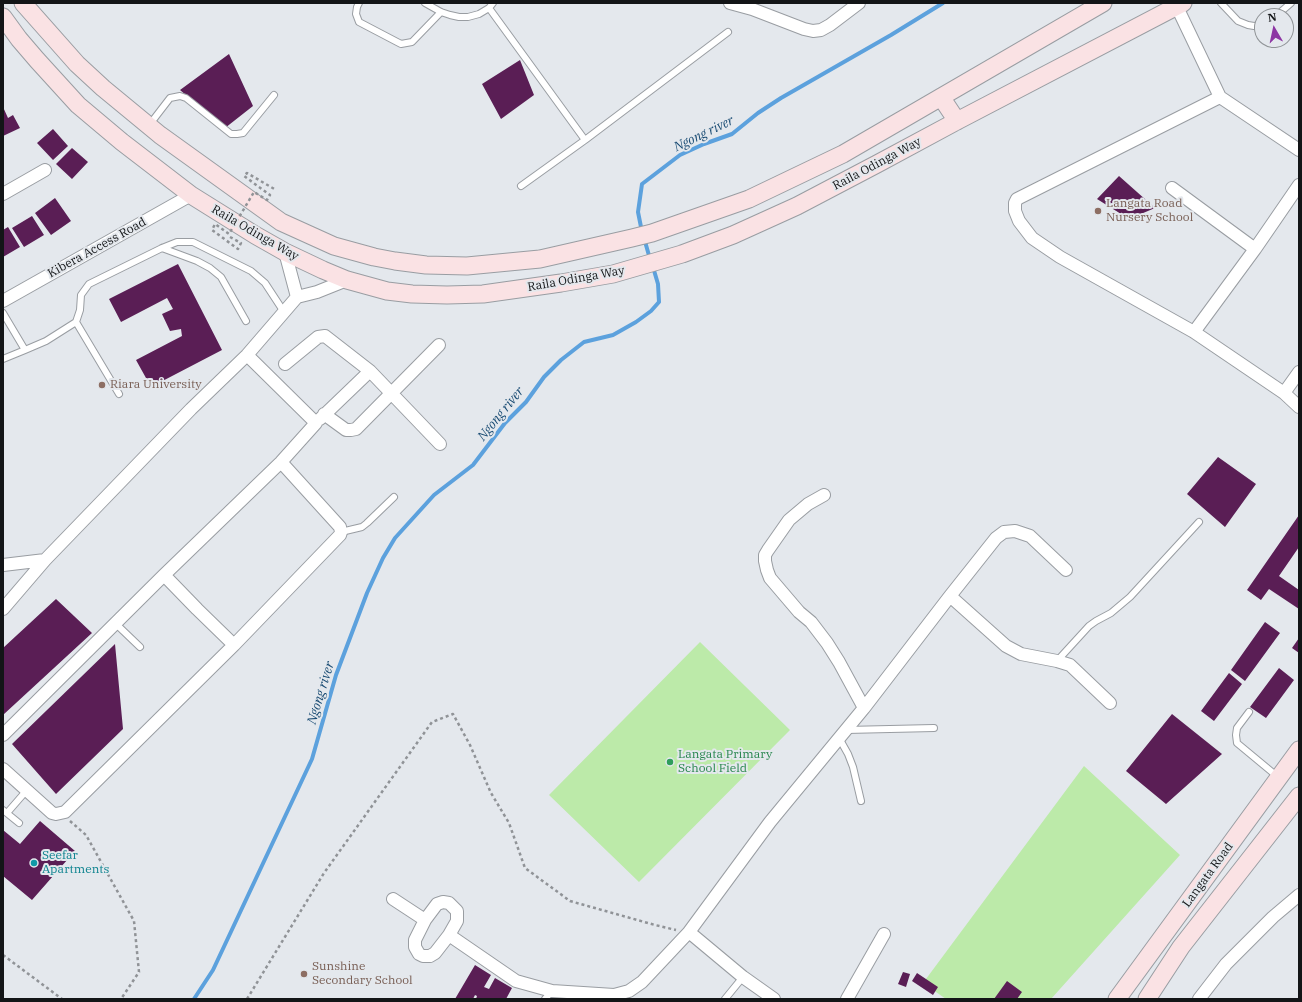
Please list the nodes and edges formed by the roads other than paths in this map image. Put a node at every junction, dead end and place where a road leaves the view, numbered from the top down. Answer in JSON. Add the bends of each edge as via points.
{"nodes":[{"id":1,"x":24,"y":3,"type":"edge"},
{"id":2,"x":359,"y":3,"type":"edge"},
{"id":3,"x":425,"y":3,"type":"edge"},
{"id":4,"x":730,"y":3,"type":"edge"},
{"id":5,"x":859,"y":3,"type":"edge"},
{"id":6,"x":1103,"y":3,"type":"edge"},
{"id":7,"x":1222,"y":3,"type":"edge"},
{"id":8,"x":1180,"y":5,"type":"edge"},
{"id":9,"x":491,"y":6,"type":"edge"},
{"id":10,"x":441,"y":12,"type":"junction"},
{"id":11,"x":3,"y":17,"type":"edge"},
{"id":12,"x":1254,"y":26,"type":"edge"},
{"id":13,"x":728,"y":32,"type":"dead end"},
{"id":14,"x":274,"y":95,"type":"dead end"},
{"id":15,"x":942,"y":97,"type":"junction"},
{"id":16,"x":1220,"y":97,"type":"junction"},
{"id":17,"x":956,"y":121,"type":"junction"},
{"id":18,"x":149,"y":126,"type":"junction"},
{"id":19,"x":585,"y":140,"type":"junction"},
{"id":20,"x":1299,"y":150,"type":"edge"},
{"id":21,"x":45,"y":170,"type":"dead end"},
{"id":22,"x":521,"y":186,"type":"dead end"},
{"id":23,"x":1299,"y":186,"type":"edge"},
{"id":24,"x":1172,"y":188,"type":"dead end"},
{"id":25,"x":3,"y":194,"type":"edge"},
{"id":26,"x":191,"y":195,"type":"junction"},
{"id":27,"x":162,"y":248,"type":"junction"},
{"id":28,"x":1255,"y":249,"type":"junction"},
{"id":29,"x":285,"y":252,"type":"junction"},
{"id":30,"x":348,"y":280,"type":"junction"},
{"id":31,"x":297,"y":297,"type":"junction"},
{"id":32,"x":3,"y":301,"type":"edge"},
{"id":33,"x":284,"y":312,"type":"junction"},
{"id":34,"x":3,"y":313,"type":"edge"},
{"id":35,"x":246,"y":321,"type":"dead end"},
{"id":36,"x":76,"y":322,"type":"junction"},
{"id":37,"x":1194,"y":332,"type":"junction"},
{"id":38,"x":439,"y":345,"type":"dead end"},
{"id":39,"x":26,"y":350,"type":"junction"},
{"id":40,"x":247,"y":355,"type":"junction"},
{"id":41,"x":3,"y":359,"type":"edge"},
{"id":42,"x":285,"y":364,"type":"dead end"},
{"id":43,"x":370,"y":371,"type":"junction"},
{"id":44,"x":1299,"y":372,"type":"edge"},
{"id":45,"x":392,"y":393,"type":"junction"},
{"id":46,"x":1284,"y":393,"type":"junction"},
{"id":47,"x":118,"y":394,"type":"dead end"},
{"id":48,"x":1299,"y":407,"type":"edge"},
{"id":49,"x":320,"y":418,"type":"junction"},
{"id":50,"x":440,"y":444,"type":"dead end"},
{"id":51,"x":281,"y":462,"type":"junction"},
{"id":52,"x":824,"y":495,"type":"dead end"},
{"id":53,"x":394,"y":497,"type":"dead end"},
{"id":54,"x":1199,"y":522,"type":"dead end"},
{"id":55,"x":341,"y":532,"type":"junction"},
{"id":56,"x":45,"y":560,"type":"junction"},
{"id":57,"x":3,"y":564,"type":"edge"},
{"id":58,"x":1066,"y":570,"type":"dead end"},
{"id":59,"x":164,"y":575,"type":"junction"},
{"id":60,"x":950,"y":596,"type":"junction"},
{"id":61,"x":3,"y":609,"type":"edge"},
{"id":62,"x":115,"y":623,"type":"junction"},
{"id":63,"x":234,"y":645,"type":"junction"},
{"id":64,"x":140,"y":647,"type":"dead end"},
{"id":65,"x":1057,"y":661,"type":"junction"},
{"id":66,"x":1110,"y":703,"type":"dead end"},
{"id":67,"x":864,"y":708,"type":"junction"},
{"id":68,"x":1249,"y":712,"type":"dead end"},
{"id":69,"x":934,"y":728,"type":"dead end"},
{"id":70,"x":842,"y":734,"type":"junction"},
{"id":71,"x":3,"y":735,"type":"edge"},
{"id":72,"x":1299,"y":750,"type":"edge"},
{"id":73,"x":3,"y":769,"type":"edge"},
{"id":74,"x":1279,"y":778,"type":"junction"},
{"id":75,"x":27,"y":790,"type":"junction"},
{"id":76,"x":1299,"y":796,"type":"edge"},
{"id":77,"x":861,"y":801,"type":"dead end"},
{"id":78,"x":5,"y":812,"type":"edge"},
{"id":79,"x":19,"y":823,"type":"dead end"},
{"id":80,"x":1299,"y":895,"type":"edge"},
{"id":81,"x":393,"y":898,"type":"dead end"},
{"id":82,"x":425,"y":920,"type":"junction"},
{"id":83,"x":688,"y":932,"type":"junction"},
{"id":84,"x":884,"y":934,"type":"dead end"},
{"id":85,"x":449,"y":935,"type":"junction"},
{"id":86,"x":743,"y":977,"type":"junction"},
{"id":87,"x":549,"y":995,"type":"edge"},
{"id":88,"x":725,"y":999,"type":"edge"},
{"id":89,"x":774,"y":999,"type":"edge"},
{"id":90,"x":847,"y":999,"type":"edge"},
{"id":91,"x":1117,"y":999,"type":"edge"},
{"id":92,"x":1146,"y":999,"type":"edge"},
{"id":93,"x":1199,"y":999,"type":"edge"}],
"edges":[{"from":1,"to":18,"type":"main road","name":"Raila Odinga Way","via":[[77,64]]},
{"from":2,"to":10,"type":"lane","via":[[356,14],[359,22],[401,44],[412,42]]},
{"from":3,"to":10,"type":"lane"},
{"from":4,"to":5,"type":"street","via":[[813,31],[830,26]]},
{"from":6,"to":15,"type":"main road","name":"Raila Odinga Way"},
{"from":7,"to":12,"type":"lane","via":[[1238,21]]},
{"from":8,"to":16,"type":"street"},
{"from":8,"to":17,"type":"main road","name":"Raila Odinga Way"},
{"from":9,"to":10,"type":"lane","via":[[479,14],[468,17]]},
{"from":9,"to":19,"type":"lane"},
{"from":11,"to":26,"type":"main road","name":"Raila Odinga Way","via":[[19,39],[78,105]]},
{"from":13,"to":19,"type":"lane"},
{"from":14,"to":18,"type":"lane","via":[[243,133],[231,134],[180,96],[170,98]]},
{"from":15,"to":17,"type":"main road"},
{"from":15,"to":18,"type":"main road","name":"Raila Odinga Way","via":[[843,154],[749,199],[632,238],[540,259],[467,266],[395,261],[334,246],[281,222]]},
{"from":16,"to":20,"type":"street"},
{"from":16,"to":37,"type":"street","via":[[1017,199],[1015,203],[1019,221],[1032,238],[1060,257]]},
{"from":17,"to":30,"type":"main road","name":"Raila Odinga Way","via":[[797,206],[733,235],[682,254],[612,274],[483,294],[447,295],[387,291]]},
{"from":19,"to":22,"type":"lane"},
{"from":21,"to":25,"type":"street"},
{"from":23,"to":28,"type":"street"},
{"from":24,"to":28,"type":"street"},
{"from":26,"to":29,"type":"main road","name":"Raila Odinga Way"},
{"from":26,"to":32,"type":"street","name":"Kibera Access Road"},
{"from":27,"to":33,"type":"lane","via":[[177,242],[193,242],[252,271],[264,283]]},
{"from":27,"to":35,"type":"lane","via":[[185,255],[221,277]]},
{"from":27,"to":36,"type":"lane","via":[[89,284],[81,295]]},
{"from":28,"to":37,"type":"street"},
{"from":29,"to":30,"type":"main road","name":"Raila Odinga Way"},
{"from":29,"to":31,"type":"street"},
{"from":30,"to":31,"type":"street"},
{"from":31,"to":33,"type":"street"},
{"from":33,"to":40,"type":"street"},
{"from":34,"to":39,"type":"lane"},
{"from":36,"to":39,"type":"lane"},
{"from":36,"to":47,"type":"lane"},
{"from":37,"to":46,"type":"street"},
{"from":38,"to":45,"type":"street"},
{"from":39,"to":41,"type":"lane"},
{"from":40,"to":49,"type":"street"},
{"from":40,"to":56,"type":"street","via":[[190,409]]},
{"from":42,"to":43,"type":"street","via":[[318,337],[325,336]]},
{"from":43,"to":45,"type":"street"},
{"from":43,"to":49,"type":"street"},
{"from":44,"to":46,"type":"street"},
{"from":45,"to":49,"type":"street","via":[[356,429],[346,430]]},
{"from":45,"to":50,"type":"street"},
{"from":46,"to":48,"type":"street"},
{"from":49,"to":51,"type":"street"},
{"from":51,"to":55,"type":"street","via":[[340,527]]},
{"from":51,"to":59,"type":"street"},
{"from":52,"to":67,"type":"street","via":[[789,520],[768,550],[765,561],[770,578],[827,643]]},
{"from":53,"to":55,"type":"lane","via":[[367,524]]},
{"from":54,"to":65,"type":"lane","via":[[1130,597],[1111,613],[1089,626]]},
{"from":55,"to":63,"type":"street"},
{"from":56,"to":57,"type":"street"},
{"from":56,"to":61,"type":"street"},
{"from":58,"to":60,"type":"street","via":[[1030,536],[1015,531],[1004,532],[996,538]]},
{"from":59,"to":62,"type":"street"},
{"from":59,"to":63,"type":"street"},
{"from":60,"to":65,"type":"street","via":[[1006,646],[1020,654]]},
{"from":60,"to":67,"type":"street"},
{"from":62,"to":64,"type":"lane"},
{"from":62,"to":71,"type":"street"},
{"from":63,"to":75,"type":"street","via":[[64,812],[52,813]]},
{"from":65,"to":66,"type":"street","via":[[1070,665]]},
{"from":67,"to":70,"type":"street"},
{"from":68,"to":74,"type":"lane","via":[[1237,728],[1236,740]]},
{"from":69,"to":70,"type":"lane"},
{"from":70,"to":77,"type":"lane"},
{"from":70,"to":83,"type":"street","via":[[770,822]]},
{"from":72,"to":74,"type":"main road","name":"Langata Road"},
{"from":73,"to":75,"type":"street"},
{"from":74,"to":91,"type":"main road","name":"Langata Road"},
{"from":75,"to":78,"type":"lane"},
{"from":76,"to":92,"type":"main road","name":"Langata Road","via":[[1181,947]]},
{"from":78,"to":79,"type":"lane"},
{"from":80,"to":93,"type":"street","via":[[1226,964]]},
{"from":81,"to":82,"type":"street"},
{"from":82,"to":85,"type":"street","via":[[437,904],[448,904],[457,911],[457,921]]},
{"from":82,"to":85,"type":"street","via":[[415,940],[419,954],[430,956],[435,953]]},
{"from":83,"to":86,"type":"street"},
{"from":83,"to":87,"type":"street","via":[[642,982],[628,991],[614,995]]},
{"from":84,"to":90,"type":"street"},
{"from":85,"to":87,"type":"street","via":[[516,981]]},
{"from":86,"to":88,"type":"lane"},
{"from":86,"to":89,"type":"street"}]}
